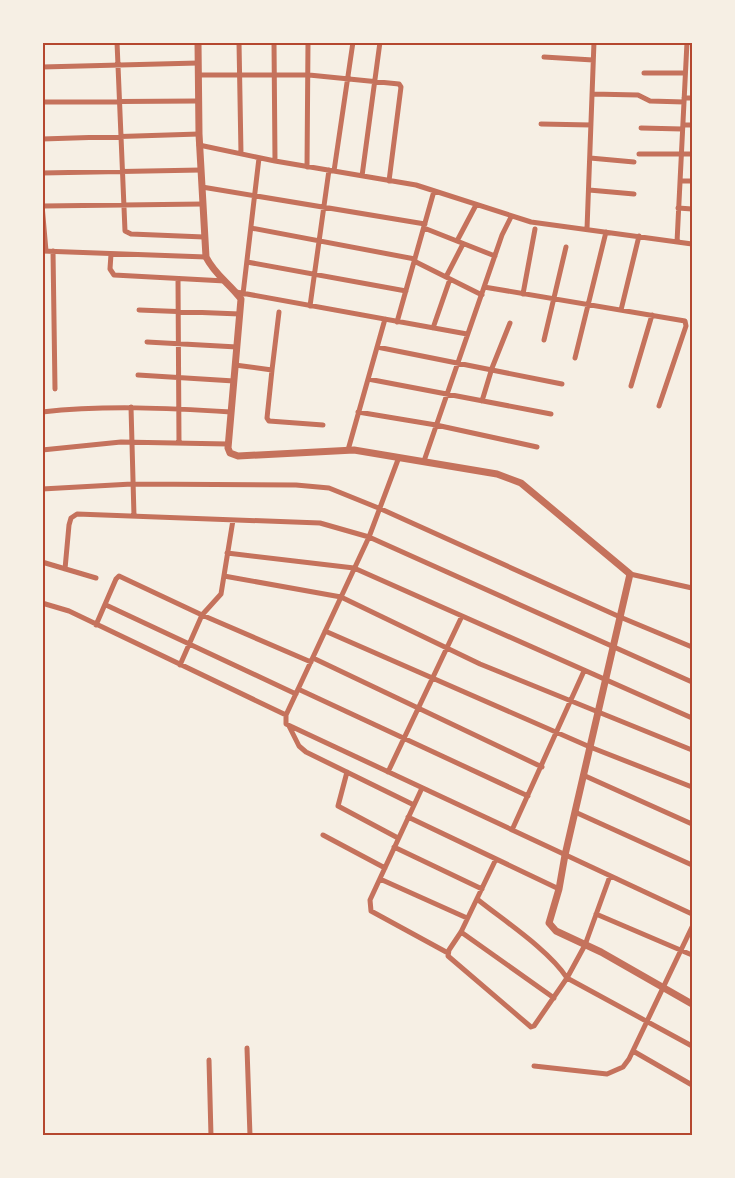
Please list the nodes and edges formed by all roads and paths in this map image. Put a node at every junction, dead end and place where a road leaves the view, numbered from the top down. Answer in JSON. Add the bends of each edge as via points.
{"nodes":[{"id":1,"x":117,"y":42,"type":"edge"},
{"id":2,"x":198,"y":42,"type":"edge"},
{"id":3,"x":239,"y":42,"type":"edge"},
{"id":4,"x":274,"y":42,"type":"edge"},
{"id":5,"x":308,"y":42,"type":"edge"},
{"id":6,"x":353,"y":42,"type":"edge"},
{"id":7,"x":380,"y":42,"type":"edge"},
{"id":8,"x":594,"y":42,"type":"edge"},
{"id":9,"x":686,"y":43,"type":"edge"},
{"id":10,"x":692,"y":43,"type":"edge"},
{"id":11,"x":544,"y":57,"type":"dead end"},
{"id":12,"x":593,"y":60,"type":"junction"},
{"id":13,"x":198,"y":63,"type":"junction"},
{"id":14,"x":118,"y":65,"type":"junction"},
{"id":15,"x":42,"y":67,"type":"edge"},
{"id":16,"x":644,"y":73,"type":"dead end"},
{"id":17,"x":685,"y":74,"type":"junction"},
{"id":18,"x":198,"y":75,"type":"junction"},
{"id":19,"x":274,"y":75,"type":"junction"},
{"id":20,"x":309,"y":75,"type":"junction"},
{"id":21,"x":240,"y":76,"type":"junction"},
{"id":22,"x":349,"y":78,"type":"junction"},
{"id":23,"x":376,"y":81,"type":"junction"},
{"id":24,"x":42,"y":91,"type":"edge"},
{"id":25,"x":592,"y":94,"type":"junction"},
{"id":26,"x":692,"y":98,"type":"edge"},
{"id":27,"x":684,"y":100,"type":"junction"},
{"id":28,"x":198,"y":101,"type":"junction"},
{"id":29,"x":43,"y":102,"type":"edge"},
{"id":30,"x":120,"y":102,"type":"junction"},
{"id":31,"x":542,"y":124,"type":"dead end"},
{"id":32,"x":591,"y":125,"type":"junction"},
{"id":33,"x":692,"y":125,"type":"edge"},
{"id":34,"x":682,"y":127,"type":"junction"},
{"id":35,"x":42,"y":128,"type":"edge"},
{"id":36,"x":641,"y":128,"type":"dead end"},
{"id":37,"x":199,"y":134,"type":"junction"},
{"id":38,"x":121,"y":136,"type":"junction"},
{"id":39,"x":42,"y":139,"type":"edge"},
{"id":40,"x":199,"y":145,"type":"junction"},
{"id":41,"x":241,"y":154,"type":"junction"},
{"id":42,"x":639,"y":154,"type":"dead end"},
{"id":43,"x":681,"y":154,"type":"junction"},
{"id":44,"x":692,"y":154,"type":"edge"},
{"id":45,"x":259,"y":158,"type":"junction"},
{"id":46,"x":590,"y":158,"type":"junction"},
{"id":47,"x":275,"y":161,"type":"junction"},
{"id":48,"x":634,"y":162,"type":"dead end"},
{"id":49,"x":308,"y":167,"type":"junction"},
{"id":50,"x":122,"y":170,"type":"junction"},
{"id":51,"x":201,"y":170,"type":"junction"},
{"id":52,"x":332,"y":171,"type":"junction"},
{"id":53,"x":42,"y":174,"type":"edge"},
{"id":54,"x":362,"y":176,"type":"junction"},
{"id":55,"x":390,"y":181,"type":"junction"},
{"id":56,"x":680,"y":181,"type":"junction"},
{"id":57,"x":692,"y":181,"type":"edge"},
{"id":58,"x":202,"y":187,"type":"junction"},
{"id":59,"x":589,"y":190,"type":"junction"},
{"id":60,"x":434,"y":191,"type":"junction"},
{"id":61,"x":634,"y":194,"type":"dead end"},
{"id":62,"x":255,"y":195,"type":"junction"},
{"id":63,"x":202,"y":204,"type":"junction"},
{"id":64,"x":124,"y":205,"type":"junction"},
{"id":65,"x":476,"y":205,"type":"junction"},
{"id":66,"x":42,"y":206,"type":"edge"},
{"id":67,"x":324,"y":207,"type":"junction"},
{"id":68,"x":678,"y":208,"type":"junction"},
{"id":69,"x":692,"y":209,"type":"edge"},
{"id":70,"x":510,"y":217,"type":"junction"},
{"id":71,"x":424,"y":226,"type":"junction"},
{"id":72,"x":251,"y":228,"type":"junction"},
{"id":73,"x":535,"y":229,"type":"dead end"},
{"id":74,"x":587,"y":229,"type":"junction"},
{"id":75,"x":606,"y":232,"type":"junction"},
{"id":76,"x":639,"y":236,"type":"junction"},
{"id":77,"x":204,"y":237,"type":"junction"},
{"id":78,"x":457,"y":241,"type":"junction"},
{"id":79,"x":321,"y":242,"type":"junction"},
{"id":80,"x":677,"y":242,"type":"junction"},
{"id":81,"x":464,"y":244,"type":"junction"},
{"id":82,"x":692,"y":244,"type":"edge"},
{"id":83,"x":566,"y":247,"type":"dead end"},
{"id":84,"x":44,"y":251,"type":"edge"},
{"id":85,"x":53,"y":252,"type":"junction"},
{"id":86,"x":111,"y":254,"type":"junction"},
{"id":87,"x":495,"y":256,"type":"junction"},
{"id":88,"x":206,"y":257,"type":"junction"},
{"id":89,"x":415,"y":260,"type":"junction"},
{"id":90,"x":247,"y":262,"type":"junction"},
{"id":91,"x":316,"y":275,"type":"junction"},
{"id":92,"x":448,"y":278,"type":"junction"},
{"id":93,"x":178,"y":279,"type":"junction"},
{"id":94,"x":225,"y":281,"type":"junction"},
{"id":95,"x":484,"y":288,"type":"junction"},
{"id":96,"x":406,"y":291,"type":"junction"},
{"id":97,"x":240,"y":293,"type":"junction"},
{"id":98,"x":523,"y":294,"type":"junction"},
{"id":99,"x":482,"y":295,"type":"junction"},
{"id":100,"x":552,"y":299,"type":"junction"},
{"id":101,"x":588,"y":305,"type":"junction"},
{"id":102,"x":310,"y":306,"type":"junction"},
{"id":103,"x":140,"y":310,"type":"dead end"},
{"id":104,"x":621,"y":310,"type":"junction"},
{"id":105,"x":178,"y":312,"type":"junction"},
{"id":106,"x":279,"y":312,"type":"dead end"},
{"id":107,"x":240,"y":314,"type":"junction"},
{"id":108,"x":652,"y":315,"type":"junction"},
{"id":109,"x":385,"y":319,"type":"junction"},
{"id":110,"x":397,"y":322,"type":"junction"},
{"id":111,"x":510,"y":323,"type":"dead end"},
{"id":112,"x":433,"y":328,"type":"junction"},
{"id":113,"x":468,"y":334,"type":"junction"},
{"id":114,"x":544,"y":340,"type":"dead end"},
{"id":115,"x":147,"y":342,"type":"dead end"},
{"id":116,"x":179,"y":343,"type":"junction"},
{"id":117,"x":237,"y":347,"type":"junction"},
{"id":118,"x":377,"y":347,"type":"junction"},
{"id":119,"x":575,"y":358,"type":"dead end"},
{"id":120,"x":458,"y":362,"type":"junction"},
{"id":121,"x":235,"y":365,"type":"junction"},
{"id":122,"x":492,"y":368,"type":"junction"},
{"id":123,"x":272,"y":370,"type":"junction"},
{"id":124,"x":138,"y":375,"type":"dead end"},
{"id":125,"x":179,"y":377,"type":"junction"},
{"id":126,"x":368,"y":379,"type":"junction"},
{"id":127,"x":234,"y":381,"type":"junction"},
{"id":128,"x":562,"y":384,"type":"dead end"},
{"id":129,"x":631,"y":386,"type":"dead end"},
{"id":130,"x":55,"y":390,"type":"dead end"},
{"id":131,"x":446,"y":394,"type":"junction"},
{"id":132,"x":482,"y":401,"type":"junction"},
{"id":133,"x":659,"y":406,"type":"dead end"},
{"id":134,"x":131,"y":407,"type":"junction"},
{"id":135,"x":179,"y":409,"type":"junction"},
{"id":136,"x":42,"y":412,"type":"edge"},
{"id":137,"x":231,"y":412,"type":"junction"},
{"id":138,"x":358,"y":412,"type":"junction"},
{"id":139,"x":551,"y":414,"type":"dead end"},
{"id":140,"x":322,"y":425,"type":"dead end"},
{"id":141,"x":436,"y":425,"type":"junction"},
{"id":142,"x":131,"y":442,"type":"junction"},
{"id":143,"x":178,"y":443,"type":"junction"},
{"id":144,"x":228,"y":444,"type":"junction"},
{"id":145,"x":537,"y":447,"type":"dead end"},
{"id":146,"x":42,"y":450,"type":"edge"},
{"id":147,"x":348,"y":450,"type":"junction"},
{"id":148,"x":399,"y":457,"type":"junction"},
{"id":149,"x":424,"y":461,"type":"junction"},
{"id":150,"x":132,"y":484,"type":"junction"},
{"id":151,"x":42,"y":489,"type":"edge"},
{"id":152,"x":381,"y":508,"type":"junction"},
{"id":153,"x":134,"y":516,"type":"junction"},
{"id":154,"x":233,"y":520,"type":"junction"},
{"id":155,"x":369,"y":538,"type":"junction"},
{"id":156,"x":227,"y":553,"type":"junction"},
{"id":157,"x":42,"y":562,"type":"edge"},
{"id":158,"x":354,"y":568,"type":"junction"},
{"id":159,"x":64,"y":569,"type":"junction"},
{"id":160,"x":630,"y":574,"type":"junction"},
{"id":161,"x":224,"y":576,"type":"junction"},
{"id":162,"x":96,"y":578,"type":"dead end"},
{"id":163,"x":692,"y":588,"type":"edge"},
{"id":164,"x":341,"y":597,"type":"junction"},
{"id":165,"x":42,"y":603,"type":"edge"},
{"id":166,"x":106,"y":605,"type":"junction"},
{"id":167,"x":202,"y":615,"type":"junction"},
{"id":168,"x":462,"y":616,"type":"junction"},
{"id":169,"x":620,"y":617,"type":"junction"},
{"id":170,"x":96,"y":625,"type":"junction"},
{"id":171,"x":325,"y":630,"type":"junction"},
{"id":172,"x":190,"y":644,"type":"junction"},
{"id":173,"x":692,"y":647,"type":"edge"},
{"id":174,"x":447,"y":648,"type":"junction"},
{"id":175,"x":613,"y":648,"type":"junction"},
{"id":176,"x":312,"y":660,"type":"junction"},
{"id":177,"x":180,"y":665,"type":"junction"},
{"id":178,"x":584,"y":671,"type":"junction"},
{"id":179,"x":434,"y":679,"type":"junction"},
{"id":180,"x":606,"y":680,"type":"junction"},
{"id":181,"x":692,"y":682,"type":"edge"},
{"id":182,"x":297,"y":692,"type":"junction"},
{"id":183,"x":570,"y":701,"type":"junction"},
{"id":184,"x":419,"y":708,"type":"junction"},
{"id":185,"x":598,"y":712,"type":"junction"},
{"id":186,"x":286,"y":715,"type":"junction"},
{"id":187,"x":692,"y":718,"type":"edge"},
{"id":188,"x":288,"y":726,"type":"junction"},
{"id":189,"x":558,"y":733,"type":"junction"},
{"id":190,"x":403,"y":738,"type":"junction"},
{"id":191,"x":590,"y":747,"type":"junction"},
{"id":192,"x":692,"y":750,"type":"edge"},
{"id":193,"x":542,"y":767,"type":"junction"},
{"id":194,"x":347,"y":772,"type":"junction"},
{"id":195,"x":388,"y":772,"type":"junction"},
{"id":196,"x":584,"y":774,"type":"junction"},
{"id":197,"x":692,"y":787,"type":"edge"},
{"id":198,"x":422,"y":788,"type":"junction"},
{"id":199,"x":528,"y":796,"type":"junction"},
{"id":200,"x":414,"y":805,"type":"junction"},
{"id":201,"x":575,"y":812,"type":"junction"},
{"id":202,"x":408,"y":817,"type":"junction"},
{"id":203,"x":692,"y":824,"type":"edge"},
{"id":204,"x":512,"y":830,"type":"junction"},
{"id":205,"x":323,"y":835,"type":"dead end"},
{"id":206,"x":398,"y":838,"type":"junction"},
{"id":207,"x":394,"y":847,"type":"junction"},
{"id":208,"x":565,"y":855,"type":"junction"},
{"id":209,"x":496,"y":859,"type":"junction"},
{"id":210,"x":692,"y":865,"type":"edge"},
{"id":211,"x":385,"y":868,"type":"junction"},
{"id":212,"x":610,"y":876,"type":"junction"},
{"id":213,"x":380,"y":879,"type":"junction"},
{"id":214,"x":482,"y":889,"type":"junction"},
{"id":215,"x":559,"y":889,"type":"junction"},
{"id":216,"x":477,"y":899,"type":"junction"},
{"id":217,"x":596,"y":914,"type":"junction"},
{"id":218,"x":692,"y":914,"type":"edge"},
{"id":219,"x":467,"y":918,"type":"junction"},
{"id":220,"x":692,"y":927,"type":"edge"},
{"id":221,"x":461,"y":932,"type":"junction"},
{"id":222,"x":585,"y":945,"type":"junction"},
{"id":223,"x":681,"y":950,"type":"junction"},
{"id":224,"x":448,"y":953,"type":"junction"},
{"id":225,"x":692,"y":956,"type":"edge"},
{"id":226,"x":567,"y":978,"type":"junction"},
{"id":227,"x":663,"y":987,"type":"junction"},
{"id":228,"x":554,"y":998,"type":"junction"},
{"id":229,"x":692,"y":1004,"type":"edge"},
{"id":230,"x":647,"y":1020,"type":"junction"},
{"id":231,"x":692,"y":1046,"type":"edge"},
{"id":232,"x":247,"y":1048,"type":"dead end"},
{"id":233,"x":633,"y":1051,"type":"junction"},
{"id":234,"x":209,"y":1060,"type":"dead end"},
{"id":235,"x":534,"y":1066,"type":"dead end"},
{"id":236,"x":692,"y":1086,"type":"edge"},
{"id":237,"x":211,"y":1136,"type":"edge"},
{"id":238,"x":250,"y":1136,"type":"edge"}],
"edges":[{"from":1,"to":14,"type":"street"},
{"from":2,"to":13,"type":"street"},
{"from":3,"to":21,"type":"street"},
{"from":4,"to":19,"type":"street"},
{"from":5,"to":20,"type":"street"},
{"from":6,"to":22,"type":"street"},
{"from":7,"to":23,"type":"street"},
{"from":8,"to":12,"type":"street"},
{"from":9,"to":10,"type":"street"},
{"from":9,"to":17,"type":"street"},
{"from":11,"to":12,"type":"street"},
{"from":12,"to":25,"type":"street"},
{"from":13,"to":14,"type":"street"},
{"from":13,"to":18,"type":"street"},
{"from":14,"to":15,"type":"street"},
{"from":14,"to":30,"type":"street"},
{"from":16,"to":17,"type":"street"},
{"from":17,"to":27,"type":"street"},
{"from":18,"to":21,"type":"street"},
{"from":18,"to":28,"type":"street"},
{"from":19,"to":20,"type":"street"},
{"from":19,"to":21,"type":"street"},
{"from":19,"to":47,"type":"street"},
{"from":20,"to":22,"type":"street"},
{"from":20,"to":49,"type":"street"},
{"from":21,"to":41,"type":"street"},
{"from":22,"to":23,"type":"street"},
{"from":22,"to":52,"type":"street"},
{"from":23,"to":54,"type":"street"},
{"from":23,"to":55,"type":"street","via":[[396,82],[401,87]]},
{"from":24,"to":29,"type":"street"},
{"from":25,"to":27,"type":"street","via":[[638,96],[650,101]]},
{"from":25,"to":32,"type":"street"},
{"from":26,"to":27,"type":"street"},
{"from":27,"to":34,"type":"street"},
{"from":28,"to":30,"type":"street"},
{"from":28,"to":37,"type":"street"},
{"from":29,"to":30,"type":"street"},
{"from":29,"to":35,"type":"street"},
{"from":30,"to":38,"type":"street"},
{"from":31,"to":32,"type":"street"},
{"from":32,"to":46,"type":"street"},
{"from":33,"to":34,"type":"street"},
{"from":34,"to":36,"type":"street"},
{"from":34,"to":43,"type":"street"},
{"from":37,"to":38,"type":"street"},
{"from":37,"to":40,"type":"street"},
{"from":38,"to":39,"type":"street"},
{"from":38,"to":50,"type":"street"},
{"from":40,"to":41,"type":"street"},
{"from":40,"to":51,"type":"street"},
{"from":41,"to":45,"type":"street"},
{"from":42,"to":43,"type":"street"},
{"from":43,"to":44,"type":"street"},
{"from":43,"to":56,"type":"street"},
{"from":45,"to":47,"type":"street"},
{"from":45,"to":62,"type":"street"},
{"from":46,"to":48,"type":"street"},
{"from":46,"to":59,"type":"street"},
{"from":47,"to":49,"type":"street"},
{"from":49,"to":52,"type":"street"},
{"from":50,"to":51,"type":"street"},
{"from":50,"to":53,"type":"street"},
{"from":50,"to":64,"type":"street"},
{"from":51,"to":58,"type":"street"},
{"from":52,"to":54,"type":"street"},
{"from":52,"to":67,"type":"street"},
{"from":54,"to":55,"type":"street"},
{"from":55,"to":60,"type":"street"},
{"from":56,"to":57,"type":"street"},
{"from":56,"to":68,"type":"street"},
{"from":58,"to":62,"type":"street"},
{"from":58,"to":63,"type":"street"},
{"from":59,"to":61,"type":"street"},
{"from":59,"to":74,"type":"street"},
{"from":60,"to":65,"type":"street"},
{"from":60,"to":71,"type":"street"},
{"from":62,"to":67,"type":"street"},
{"from":62,"to":72,"type":"street"},
{"from":63,"to":64,"type":"street"},
{"from":63,"to":77,"type":"street"},
{"from":64,"to":66,"type":"street"},
{"from":64,"to":77,"type":"street","via":[[127,234]]},
{"from":65,"to":70,"type":"street"},
{"from":65,"to":78,"type":"street"},
{"from":66,"to":84,"type":"street"},
{"from":67,"to":71,"type":"street"},
{"from":67,"to":79,"type":"street"},
{"from":68,"to":69,"type":"street"},
{"from":68,"to":80,"type":"street"},
{"from":70,"to":74,"type":"street"},
{"from":70,"to":87,"type":"street"},
{"from":71,"to":78,"type":"street"},
{"from":71,"to":89,"type":"street"},
{"from":72,"to":79,"type":"street"},
{"from":72,"to":90,"type":"street"},
{"from":73,"to":98,"type":"street"},
{"from":74,"to":75,"type":"street"},
{"from":75,"to":76,"type":"street"},
{"from":75,"to":101,"type":"street"},
{"from":76,"to":80,"type":"street"},
{"from":76,"to":104,"type":"street"},
{"from":77,"to":88,"type":"street"},
{"from":78,"to":81,"type":"street"},
{"from":79,"to":89,"type":"street"},
{"from":79,"to":91,"type":"street"},
{"from":80,"to":82,"type":"street"},
{"from":81,"to":87,"type":"street"},
{"from":81,"to":92,"type":"street"},
{"from":83,"to":100,"type":"street"},
{"from":84,"to":85,"type":"street"},
{"from":85,"to":86,"type":"street"},
{"from":85,"to":130,"type":"street"},
{"from":86,"to":88,"type":"street"},
{"from":86,"to":93,"type":"street","via":[[110,269],[114,275]]},
{"from":87,"to":95,"type":"street"},
{"from":88,"to":94,"type":"street","via":[[214,272]]},
{"from":89,"to":92,"type":"street"},
{"from":89,"to":96,"type":"street"},
{"from":90,"to":91,"type":"street"},
{"from":90,"to":97,"type":"street"},
{"from":91,"to":96,"type":"street"},
{"from":91,"to":102,"type":"street"},
{"from":92,"to":99,"type":"street"},
{"from":92,"to":112,"type":"street"},
{"from":93,"to":94,"type":"street"},
{"from":93,"to":105,"type":"street"},
{"from":94,"to":97,"type":"street"},
{"from":95,"to":98,"type":"street"},
{"from":95,"to":99,"type":"street"},
{"from":96,"to":110,"type":"street"},
{"from":97,"to":102,"type":"street"},
{"from":97,"to":107,"type":"street"},
{"from":98,"to":100,"type":"street"},
{"from":99,"to":113,"type":"street"},
{"from":100,"to":101,"type":"street"},
{"from":100,"to":114,"type":"street"},
{"from":101,"to":104,"type":"street"},
{"from":101,"to":119,"type":"street"},
{"from":102,"to":109,"type":"street"},
{"from":103,"to":105,"type":"street"},
{"from":104,"to":108,"type":"street"},
{"from":105,"to":107,"type":"street"},
{"from":105,"to":116,"type":"street"},
{"from":106,"to":123,"type":"street"},
{"from":107,"to":117,"type":"street"},
{"from":108,"to":129,"type":"street"},
{"from":108,"to":133,"type":"street","via":[[687,323]]},
{"from":109,"to":110,"type":"street"},
{"from":109,"to":118,"type":"street"},
{"from":110,"to":112,"type":"street"},
{"from":111,"to":122,"type":"street"},
{"from":112,"to":113,"type":"street"},
{"from":113,"to":120,"type":"street"},
{"from":115,"to":116,"type":"street"},
{"from":116,"to":117,"type":"street"},
{"from":116,"to":125,"type":"street"},
{"from":117,"to":121,"type":"street"},
{"from":118,"to":120,"type":"street"},
{"from":118,"to":126,"type":"street"},
{"from":120,"to":122,"type":"street"},
{"from":120,"to":131,"type":"street"},
{"from":121,"to":123,"type":"street"},
{"from":121,"to":127,"type":"street"},
{"from":122,"to":128,"type":"street"},
{"from":122,"to":132,"type":"street"},
{"from":123,"to":140,"type":"street","via":[[269,421]]},
{"from":124,"to":125,"type":"street"},
{"from":125,"to":127,"type":"street"},
{"from":125,"to":135,"type":"street"},
{"from":126,"to":131,"type":"street"},
{"from":126,"to":138,"type":"street"},
{"from":127,"to":137,"type":"street"},
{"from":131,"to":132,"type":"street"},
{"from":131,"to":141,"type":"street"},
{"from":132,"to":139,"type":"street"},
{"from":134,"to":135,"type":"street"},
{"from":134,"to":136,"type":"street"},
{"from":134,"to":142,"type":"street"},
{"from":135,"to":137,"type":"street"},
{"from":135,"to":143,"type":"street"},
{"from":137,"to":144,"type":"street"},
{"from":138,"to":141,"type":"street"},
{"from":138,"to":147,"type":"street"},
{"from":141,"to":145,"type":"street"},
{"from":141,"to":149,"type":"street"},
{"from":142,"to":143,"type":"street"},
{"from":142,"to":146,"type":"street"},
{"from":142,"to":150,"type":"street"},
{"from":143,"to":144,"type":"street"},
{"from":144,"to":147,"type":"street","via":[[234,456]]},
{"from":147,"to":148,"type":"street"},
{"from":148,"to":149,"type":"street"},
{"from":148,"to":152,"type":"street"},
{"from":149,"to":160,"type":"street","via":[[497,474],[521,482]]},
{"from":150,"to":151,"type":"street"},
{"from":150,"to":152,"type":"street","via":[[329,488]]},
{"from":150,"to":153,"type":"street"},
{"from":152,"to":155,"type":"street"},
{"from":152,"to":169,"type":"street"},
{"from":153,"to":154,"type":"street"},
{"from":153,"to":159,"type":"street","via":[[73,516],[69,524]]},
{"from":154,"to":155,"type":"street","via":[[320,523]]},
{"from":154,"to":156,"type":"street"},
{"from":155,"to":158,"type":"street"},
{"from":155,"to":175,"type":"street"},
{"from":156,"to":158,"type":"street"},
{"from":156,"to":161,"type":"street"},
{"from":157,"to":159,"type":"street"},
{"from":158,"to":164,"type":"street"},
{"from":158,"to":168,"type":"street"},
{"from":159,"to":162,"type":"street"},
{"from":160,"to":163,"type":"street"},
{"from":160,"to":169,"type":"street"},
{"from":161,"to":164,"type":"street"},
{"from":161,"to":167,"type":"street","via":[[219,598]]},
{"from":164,"to":171,"type":"street"},
{"from":164,"to":174,"type":"street"},
{"from":165,"to":170,"type":"street"},
{"from":166,"to":167,"type":"street","via":[[119,576]]},
{"from":166,"to":170,"type":"street"},
{"from":166,"to":172,"type":"street"},
{"from":167,"to":172,"type":"street"},
{"from":167,"to":176,"type":"street"},
{"from":168,"to":174,"type":"street"},
{"from":168,"to":178,"type":"street"},
{"from":169,"to":173,"type":"street"},
{"from":169,"to":175,"type":"street"},
{"from":170,"to":177,"type":"street"},
{"from":171,"to":176,"type":"street"},
{"from":171,"to":179,"type":"street"},
{"from":172,"to":177,"type":"street"},
{"from":172,"to":182,"type":"street"},
{"from":174,"to":179,"type":"street"},
{"from":174,"to":183,"type":"street"},
{"from":175,"to":180,"type":"street"},
{"from":175,"to":181,"type":"street"},
{"from":176,"to":182,"type":"street"},
{"from":176,"to":184,"type":"street"},
{"from":177,"to":186,"type":"street"},
{"from":178,"to":180,"type":"street"},
{"from":178,"to":183,"type":"street"},
{"from":179,"to":184,"type":"street"},
{"from":179,"to":189,"type":"street"},
{"from":180,"to":185,"type":"street"},
{"from":180,"to":187,"type":"street"},
{"from":182,"to":186,"type":"street"},
{"from":182,"to":190,"type":"street"},
{"from":183,"to":185,"type":"street"},
{"from":183,"to":189,"type":"street"},
{"from":184,"to":190,"type":"street"},
{"from":184,"to":193,"type":"street"},
{"from":185,"to":191,"type":"street"},
{"from":185,"to":192,"type":"street"},
{"from":186,"to":188,"type":"street"},
{"from":188,"to":194,"type":"street","via":[[302,750]]},
{"from":188,"to":195,"type":"street"},
{"from":189,"to":191,"type":"street"},
{"from":189,"to":193,"type":"street"},
{"from":190,"to":195,"type":"street"},
{"from":190,"to":199,"type":"street"},
{"from":191,"to":196,"type":"street"},
{"from":191,"to":197,"type":"street"},
{"from":193,"to":199,"type":"street"},
{"from":194,"to":200,"type":"street"},
{"from":194,"to":206,"type":"street","via":[[338,806]]},
{"from":195,"to":198,"type":"street"},
{"from":196,"to":201,"type":"street"},
{"from":196,"to":203,"type":"street"},
{"from":198,"to":200,"type":"street"},
{"from":198,"to":204,"type":"street"},
{"from":199,"to":204,"type":"street"},
{"from":200,"to":202,"type":"street"},
{"from":201,"to":208,"type":"street"},
{"from":201,"to":210,"type":"street"},
{"from":202,"to":206,"type":"street"},
{"from":202,"to":209,"type":"street"},
{"from":204,"to":208,"type":"street"},
{"from":205,"to":211,"type":"street"},
{"from":206,"to":207,"type":"street"},
{"from":207,"to":211,"type":"street"},
{"from":207,"to":214,"type":"street"},
{"from":208,"to":212,"type":"street"},
{"from":208,"to":215,"type":"street"},
{"from":209,"to":214,"type":"street"},
{"from":209,"to":215,"type":"street"},
{"from":211,"to":213,"type":"street"},
{"from":212,"to":217,"type":"street"},
{"from":212,"to":218,"type":"street"},
{"from":213,"to":219,"type":"street"},
{"from":213,"to":224,"type":"street","via":[[369,904],[371,910]]},
{"from":214,"to":216,"type":"street"},
{"from":215,"to":222,"type":"street","via":[[550,917],[551,928]]},
{"from":216,"to":219,"type":"street"},
{"from":216,"to":226,"type":"street","via":[[562,970]]},
{"from":217,"to":222,"type":"street"},
{"from":217,"to":223,"type":"street"},
{"from":219,"to":221,"type":"street"},
{"from":220,"to":223,"type":"street"},
{"from":221,"to":224,"type":"street"},
{"from":221,"to":228,"type":"street"},
{"from":222,"to":226,"type":"street"},
{"from":222,"to":227,"type":"street"},
{"from":223,"to":225,"type":"street"},
{"from":223,"to":227,"type":"street"},
{"from":224,"to":228,"type":"street","via":[[450,959],[529,1026],[534,1026]]},
{"from":226,"to":228,"type":"street"},
{"from":226,"to":230,"type":"street"},
{"from":227,"to":229,"type":"street"},
{"from":227,"to":230,"type":"street"},
{"from":230,"to":231,"type":"street"},
{"from":230,"to":233,"type":"street"},
{"from":232,"to":238,"type":"street"},
{"from":233,"to":235,"type":"street","via":[[623,1066],[607,1074]]},
{"from":233,"to":236,"type":"street"},
{"from":234,"to":237,"type":"street"}]}
